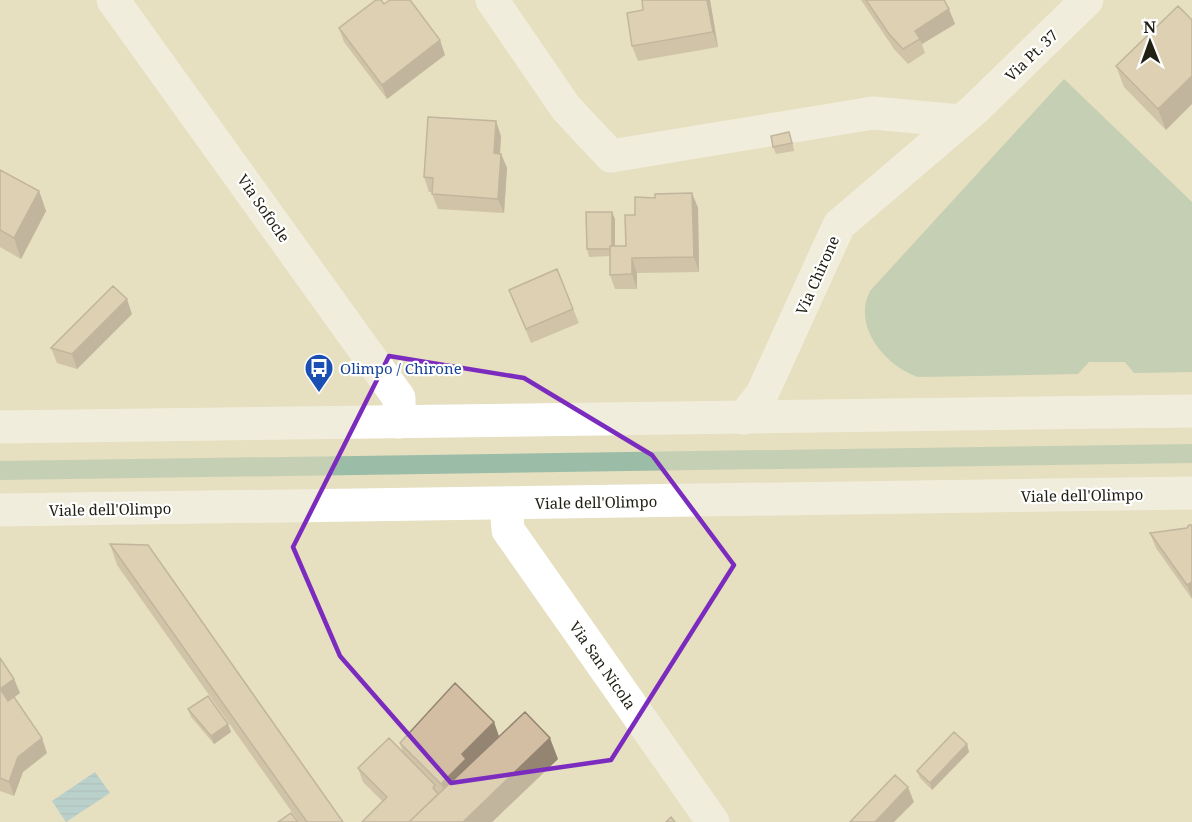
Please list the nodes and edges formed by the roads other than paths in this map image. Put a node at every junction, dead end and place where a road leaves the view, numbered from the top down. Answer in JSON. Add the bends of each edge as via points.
{"nodes":[{"id":1,"x":113,"y":0,"type":"edge"},
{"id":2,"x":492,"y":0,"type":"edge"},
{"id":3,"x":1086,"y":0,"type":"edge"},
{"id":4,"x":968,"y":115,"type":"junction"},
{"id":5,"x":1192,"y":411,"type":"edge"},
{"id":6,"x":743,"y":418,"type":"junction"},
{"id":7,"x":399,"y":422,"type":"junction"},
{"id":8,"x":0,"y":428,"type":"edge"},
{"id":9,"x":1192,"y":493,"type":"edge"},
{"id":10,"x":506,"y":504,"type":"junction"},
{"id":11,"x":0,"y":510,"type":"edge"},
{"id":12,"x":713,"y":822,"type":"edge"}],
"edges":[{"from":1,"to":7,"type":"street","name":"Via Sofocle","via":[[399,398]]},
{"from":2,"to":4,"type":"street","via":[[566,108],[611,156],[873,113]]},
{"from":3,"to":4,"type":"street","name":"Via Pt. 37"},
{"from":4,"to":6,"type":"street","name":"Via Chirone","via":[[839,225],[762,394]]},
{"from":5,"to":6,"type":"street"},
{"from":6,"to":7,"type":"street"},
{"from":7,"to":8,"type":"street"},
{"from":9,"to":10,"type":"street","name":"Viale dell'Olimpo"},
{"from":10,"to":11,"type":"street","name":"Viale dell'Olimpo"},
{"from":10,"to":12,"type":"street","name":"Via San Nicola","via":[[508,530]]}]}
